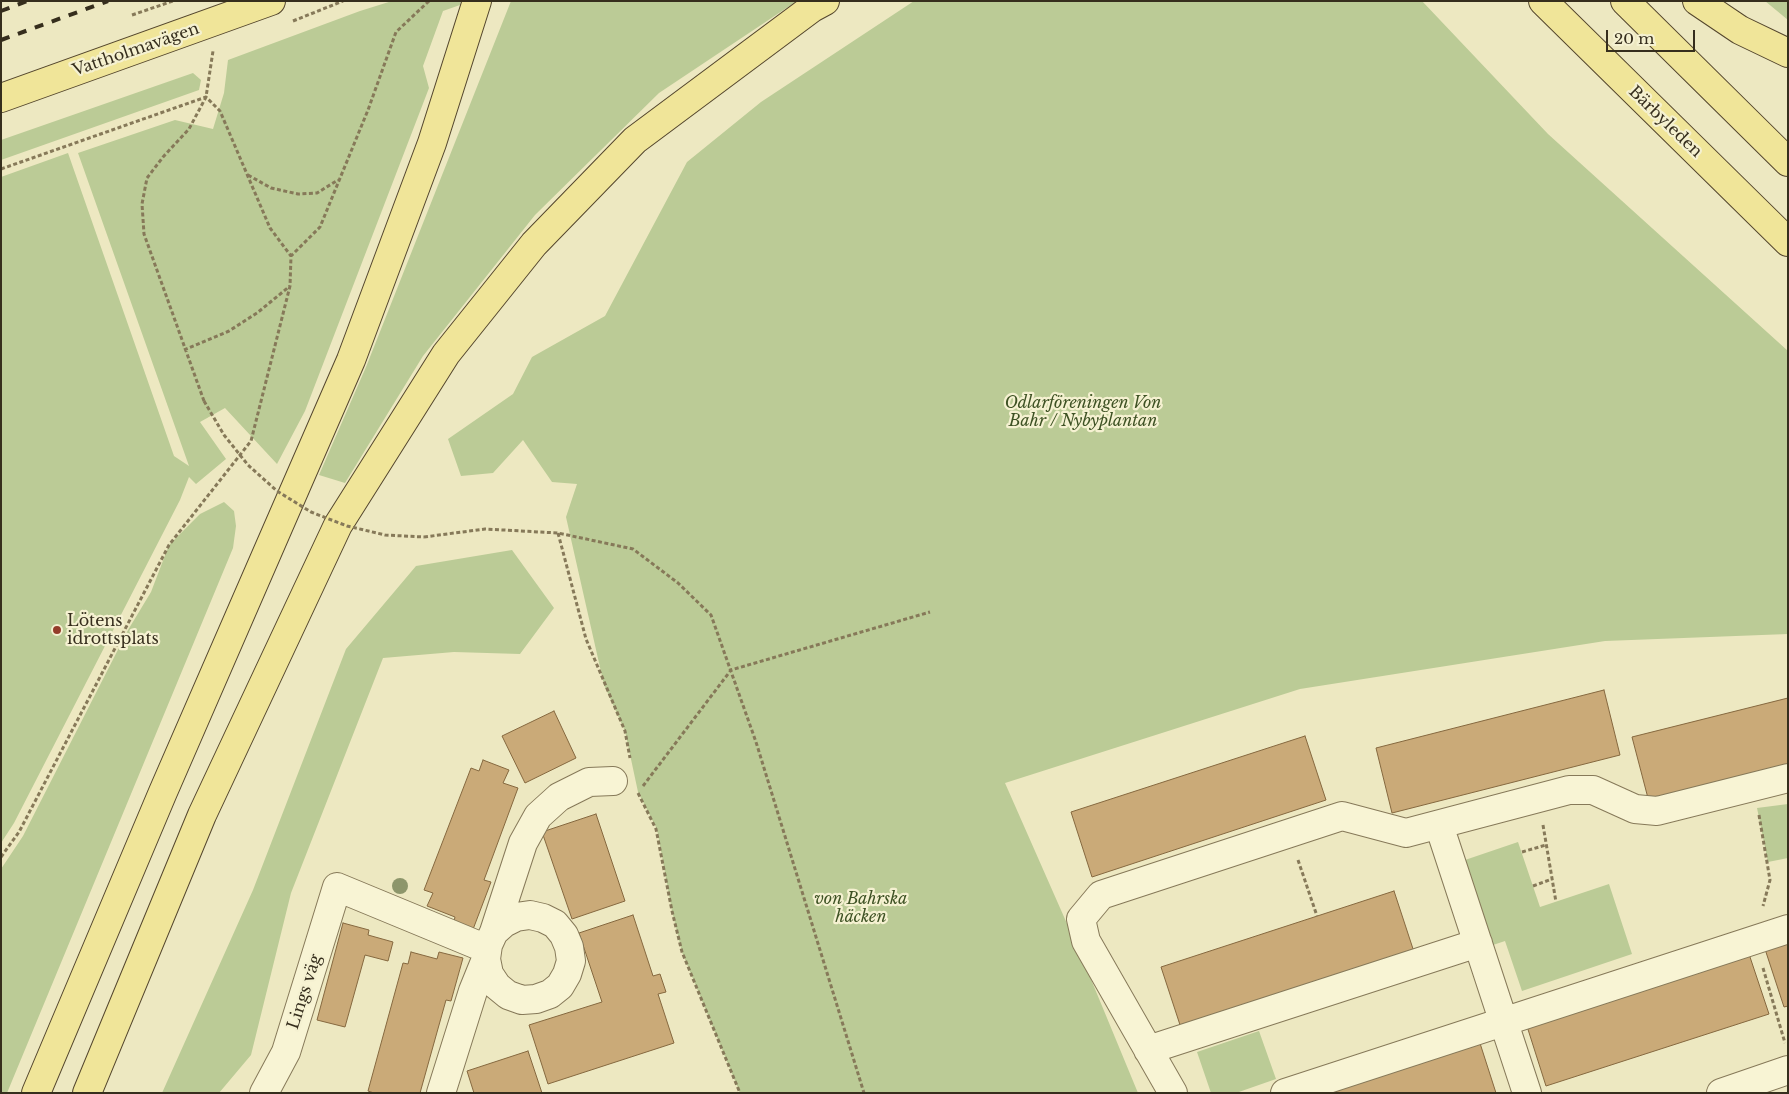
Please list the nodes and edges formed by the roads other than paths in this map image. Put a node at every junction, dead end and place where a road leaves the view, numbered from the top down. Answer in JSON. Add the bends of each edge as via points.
{"nodes":[{"id":1,"x":271,"y":1,"type":"edge"},
{"id":2,"x":477,"y":1,"type":"edge"},
{"id":3,"x":825,"y":1,"type":"edge"},
{"id":4,"x":1543,"y":1,"type":"edge"},
{"id":5,"x":1625,"y":1,"type":"edge"},
{"id":6,"x":1697,"y":1,"type":"edge"},
{"id":7,"x":1788,"y":53,"type":"edge"},
{"id":8,"x":1,"y":98,"type":"edge"},
{"id":9,"x":1788,"y":162,"type":"edge"},
{"id":10,"x":1788,"y":242,"type":"edge"},
{"id":11,"x":1788,"y":778,"type":"edge"},
{"id":12,"x":625,"y":783,"type":"road end"},
{"id":13,"x":1439,"y":824,"type":"junction"},
{"id":14,"x":1788,"y":929,"type":"edge"},
{"id":15,"x":1478,"y":943,"type":"junction"},
{"id":16,"x":489,"y":947,"type":"junction"},
{"id":17,"x":1504,"y":1021,"type":"junction"},
{"id":18,"x":1148,"y":1050,"type":"junction"},
{"id":19,"x":1788,"y":1070,"type":"edge"},
{"id":20,"x":36,"y":1093,"type":"edge"},
{"id":21,"x":87,"y":1093,"type":"edge"},
{"id":22,"x":264,"y":1093,"type":"edge"},
{"id":23,"x":441,"y":1093,"type":"edge"},
{"id":24,"x":1173,"y":1093,"type":"edge"},
{"id":25,"x":1285,"y":1093,"type":"edge"},
{"id":26,"x":1527,"y":1093,"type":"edge"},
{"id":27,"x":1721,"y":1093,"type":"edge"}],
"edges":[{"from":1,"to":8,"type":"main road","name":"Vattholmavägen"},
{"from":2,"to":20,"type":"main road","via":[[432,144],[351,360]]},
{"from":3,"to":21,"type":"main road","via":[[635,140],[534,244],[446,354],[338,525],[202,815]]},
{"from":4,"to":10,"type":"main road","name":"Bärbyleden"},
{"from":5,"to":9,"type":"main road"},
{"from":6,"to":7,"type":"main road","via":[[1740,30]]},
{"from":11,"to":13,"type":"street","via":[[1657,811],[1635,809],[1594,790],[1569,790]]},
{"from":12,"to":16,"type":"street","via":[[588,782],[559,798],[538,816],[523,843]]},
{"from":13,"to":15,"type":"street"},
{"from":13,"to":18,"type":"street","via":[[1406,833],[1342,816],[1101,895],[1081,919],[1086,941]]},
{"from":14,"to":17,"type":"street"},
{"from":15,"to":17,"type":"street"},
{"from":15,"to":18,"type":"street"},
{"from":16,"to":22,"type":"street","name":"Lings väg","via":[[337,887],[286,1052]]},
{"from":16,"to":23,"type":"street"},
{"from":17,"to":25,"type":"street"},
{"from":17,"to":26,"type":"street"},
{"from":18,"to":24,"type":"street"},
{"from":19,"to":27,"type":"street"}]}
